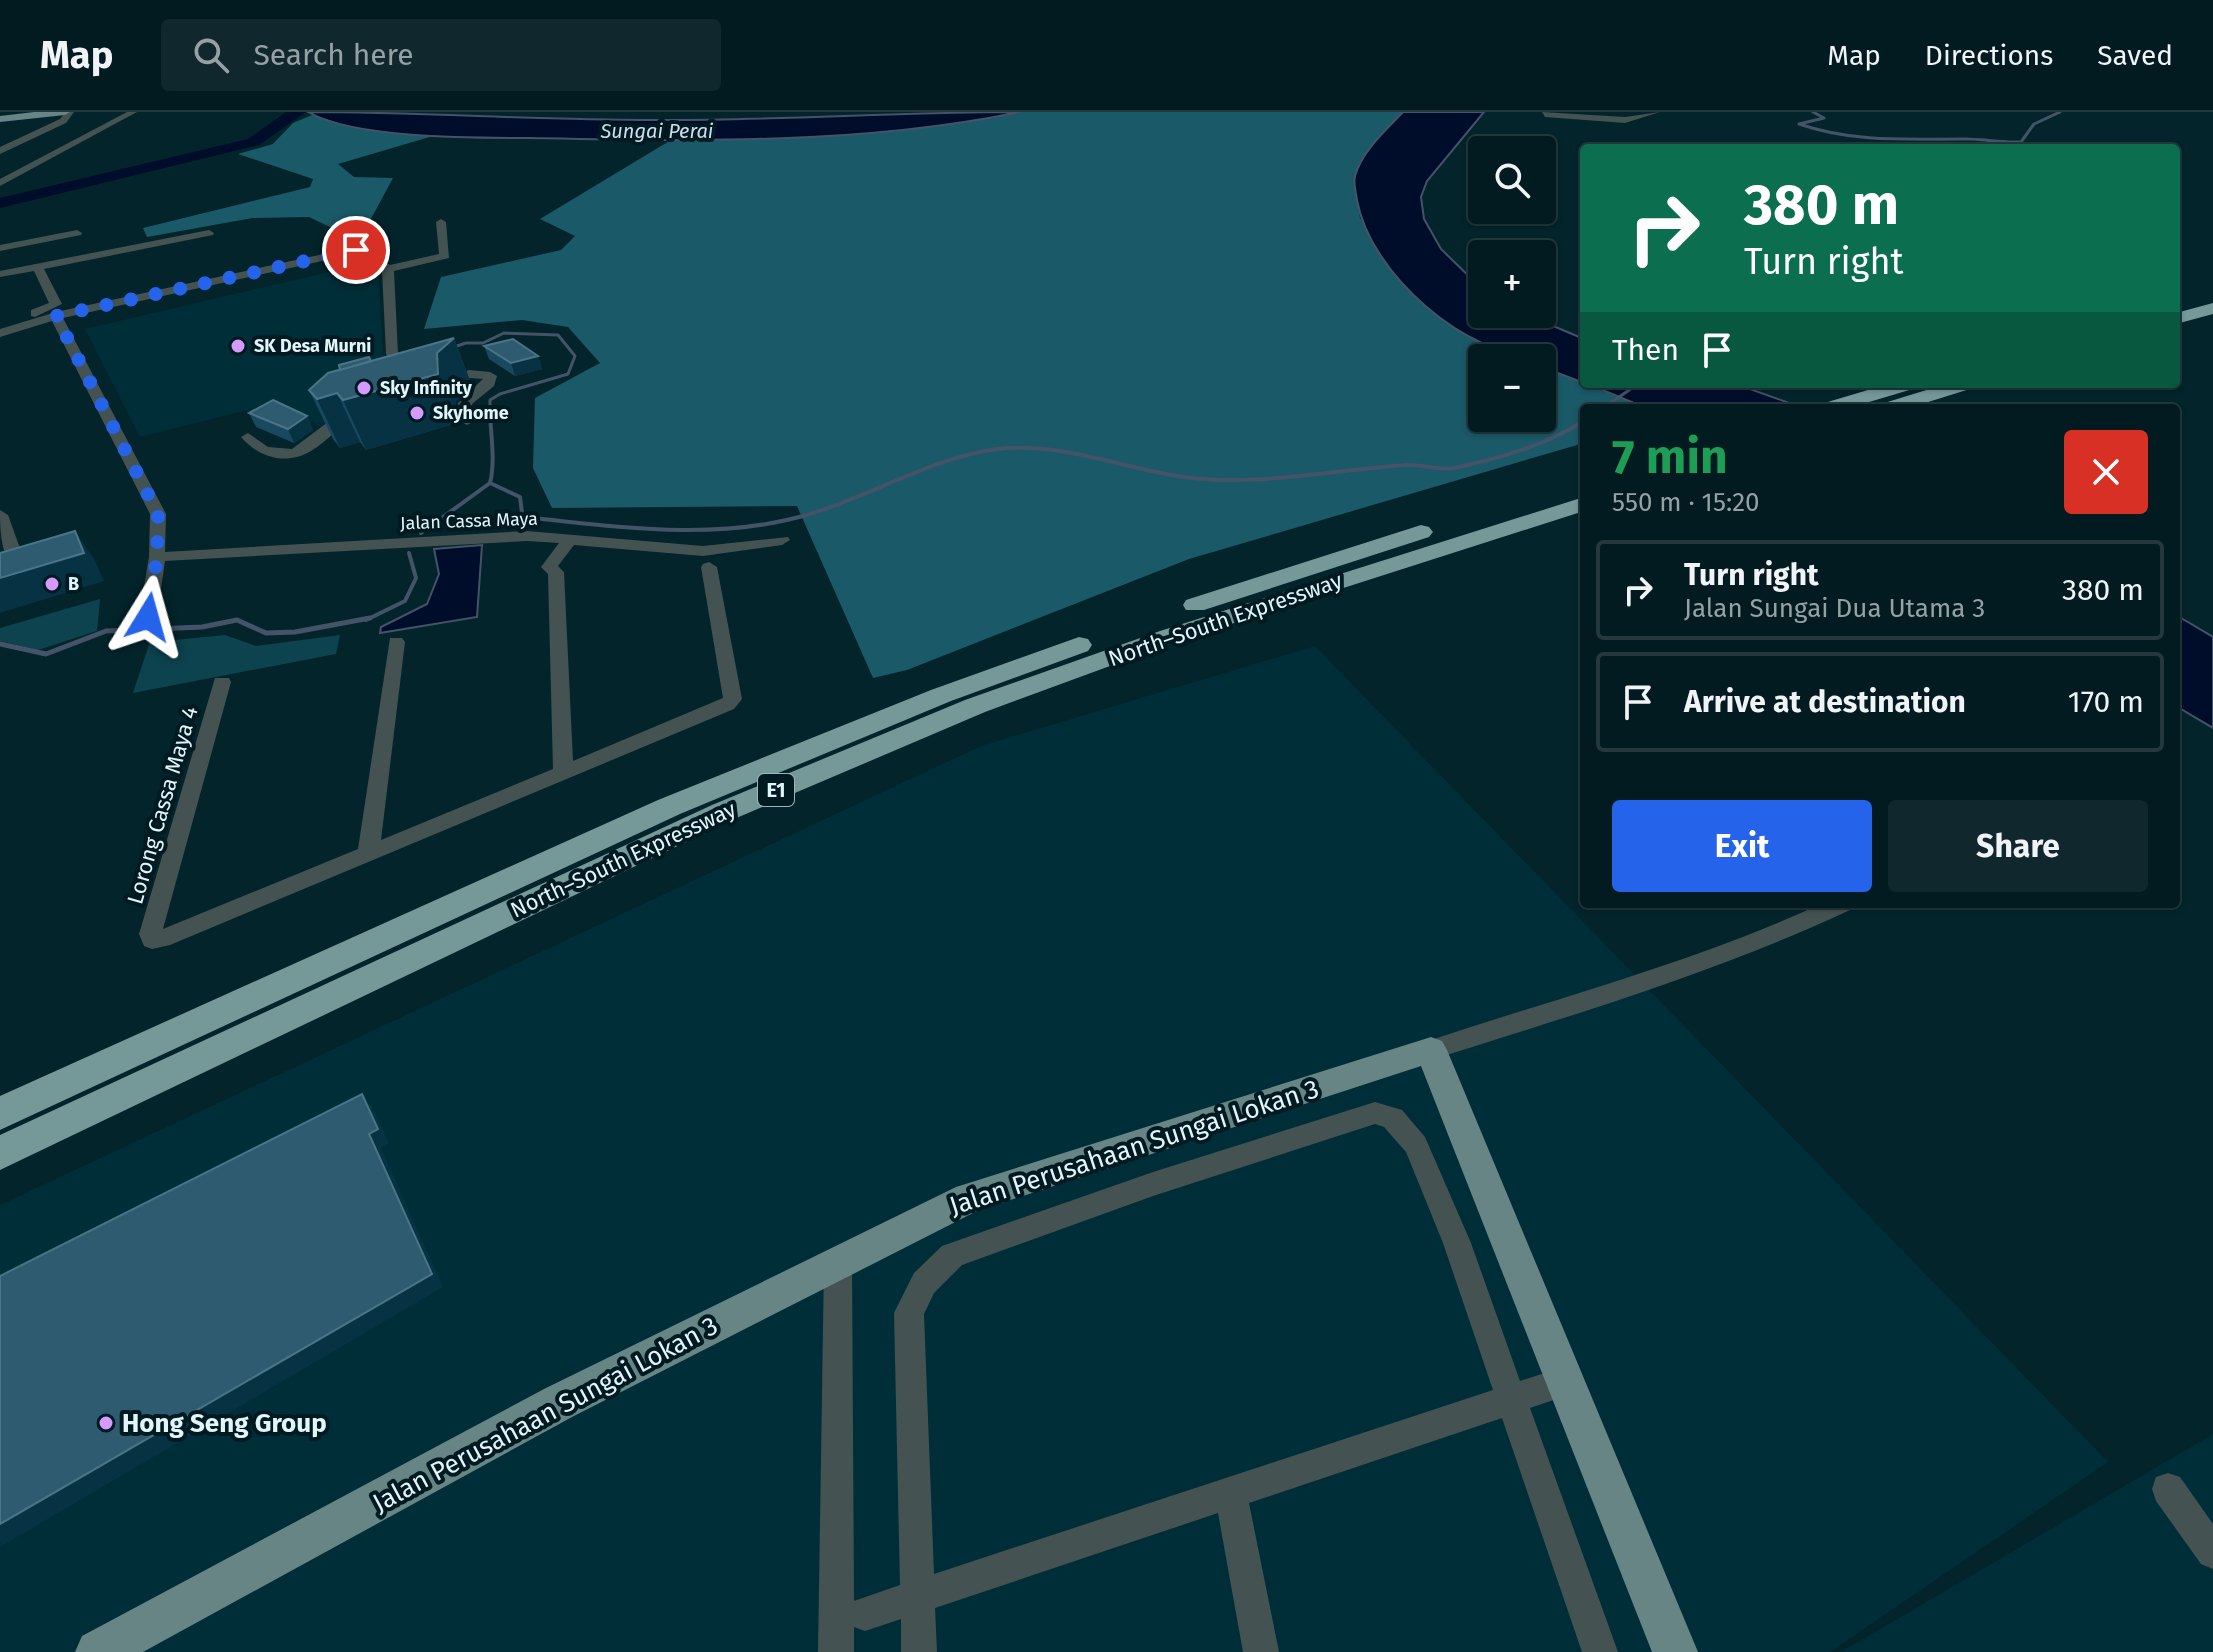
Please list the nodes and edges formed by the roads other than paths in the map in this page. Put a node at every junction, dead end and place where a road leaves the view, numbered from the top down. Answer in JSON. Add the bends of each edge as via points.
{"nodes":[{"id":1,"x":68,"y":112,"type":"edge"},
{"id":2,"x":121,"y":112,"type":"edge"},
{"id":3,"x":133,"y":112,"type":"edge"},
{"id":4,"x":1656,"y":112,"type":"edge"},
{"id":5,"x":47,"y":113,"type":"edge"},
{"id":6,"x":1545,"y":114,"type":"dead end"},
{"id":7,"x":0,"y":119,"type":"edge"},
{"id":8,"x":0,"y":151,"type":"edge"},
{"id":9,"x":0,"y":177,"type":"edge"},
{"id":10,"x":0,"y":183,"type":"edge"},
{"id":11,"x":68,"y":218,"type":"dead end"},
{"id":12,"x":441,"y":222,"type":"dead end"},
{"id":13,"x":77,"y":233,"type":"junction"},
{"id":14,"x":209,"y":233,"type":"dead end"},
{"id":15,"x":372,"y":242,"type":"dead end"},
{"id":16,"x":0,"y":248,"type":"edge"},
{"id":17,"x":90,"y":257,"type":"junction"},
{"id":18,"x":365,"y":257,"type":"junction"},
{"id":19,"x":38,"y":267,"type":"junction"},
{"id":20,"x":388,"y":269,"type":"junction"},
{"id":21,"x":0,"y":274,"type":"edge"},
{"id":22,"x":2210,"y":298,"type":"edge"},
{"id":23,"x":2180,"y":304,"type":"edge"},
{"id":24,"x":2180,"y":317,"type":"edge"},
{"id":25,"x":56,"y":318,"type":"junction"},
{"id":26,"x":0,"y":325,"type":"edge"},
{"id":27,"x":1,"y":339,"type":"edge"},
{"id":28,"x":1941,"y":388,"type":"edge"},
{"id":29,"x":1910,"y":393,"type":"edge"},
{"id":30,"x":1888,"y":399,"type":"edge"},
{"id":31,"x":1855,"y":404,"type":"edge"},
{"id":32,"x":368,"y":410,"type":"edge"},
{"id":33,"x":467,"y":421,"type":"dead end"},
{"id":34,"x":248,"y":437,"type":"dead end"},
{"id":35,"x":1580,"y":483,"type":"edge"},
{"id":36,"x":1580,"y":505,"type":"edge"},
{"id":37,"x":0,"y":515,"type":"edge"},
{"id":38,"x":782,"y":540,"type":"dead end"},
{"id":39,"x":568,"y":542,"type":"junction"},
{"id":40,"x":593,"y":544,"type":"junction"},
{"id":41,"x":157,"y":557,"type":"junction"},
{"id":42,"x":17,"y":562,"type":"edge"},
{"id":43,"x":709,"y":567,"type":"dead end"},
{"id":44,"x":556,"y":572,"type":"junction"},
{"id":45,"x":148,"y":617,"type":"dead end"},
{"id":46,"x":396,"y":642,"type":"dead end"},
{"id":47,"x":222,"y":682,"type":"dead end"},
{"id":48,"x":563,"y":774,"type":"junction"},
{"id":49,"x":368,"y":856,"type":"junction"},
{"id":50,"x":1831,"y":908,"type":"edge"},
{"id":51,"x":1431,"y":1050,"type":"junction"},
{"id":52,"x":0,"y":1114,"type":"edge"},
{"id":53,"x":0,"y":1153,"type":"edge"},
{"id":54,"x":838,"y":1263,"type":"junction"},
{"id":55,"x":1563,"y":1382,"type":"junction"},
{"id":56,"x":1513,"y":1398,"type":"junction"},
{"id":57,"x":2168,"y":1489,"type":"dead end"},
{"id":58,"x":1230,"y":1492,"type":"junction"},
{"id":59,"x":2213,"y":1552,"type":"edge"},
{"id":60,"x":919,"y":1596,"type":"junction"},
{"id":61,"x":865,"y":1614,"type":"dead end"},
{"id":62,"x":98,"y":1652,"type":"edge"},
{"id":63,"x":836,"y":1652,"type":"edge"},
{"id":64,"x":919,"y":1652,"type":"edge"},
{"id":65,"x":1261,"y":1652,"type":"edge"},
{"id":66,"x":1600,"y":1652,"type":"edge"},
{"id":67,"x":1675,"y":1652,"type":"edge"}],
"edges":[{"from":1,"to":5,"type":"main road"},
{"from":1,"to":8,"type":"street","via":[[63,121]]},
{"from":2,"to":9,"type":"street"},
{"from":3,"to":10,"type":"street"},
{"from":4,"to":6,"type":"street","via":[[1625,120]]},
{"from":5,"to":7,"type":"main road"},
{"from":11,"to":13,"type":"street"},
{"from":12,"to":20,"type":"street","via":[[445,256]]},
{"from":13,"to":16,"type":"street"},
{"from":13,"to":17,"type":"street"},
{"from":14,"to":17,"type":"street"},
{"from":15,"to":18,"type":"street"},
{"from":17,"to":19,"type":"street"},
{"from":18,"to":20,"type":"street"},
{"from":18,"to":25,"type":"street"},
{"from":19,"to":21,"type":"street"},
{"from":19,"to":25,"type":"street","via":[[56,304]]},
{"from":20,"to":33,"type":"street","via":[[392,354],[426,392],[469,374],[490,376],[489,383],[465,403]]},
{"from":22,"to":23,"type":"highway"},
{"from":22,"to":24,"type":"highway"},
{"from":25,"to":26,"type":"street"},
{"from":25,"to":27,"type":"street"},
{"from":25,"to":41,"type":"street","via":[[158,514]]},
{"from":28,"to":29,"type":"highway"},
{"from":29,"to":30,"type":"highway"},
{"from":30,"to":31,"type":"highway"},
{"from":32,"to":34,"type":"street","via":[[337,420],[315,444],[296,453],[263,451]]},
{"from":35,"to":52,"type":"highway","name":"North–South Expressway","number":"E1","via":[[1288,572],[983,679],[519,873]]},
{"from":36,"to":53,"type":"highway","name":"North–South Expressway","number":"E1","via":[[1184,631],[975,706],[723,812]]},
{"from":37,"to":42,"type":"street"},
{"from":38,"to":40,"type":"street","name":"Jalan Cassa Maya","via":[[703,551]]},
{"from":39,"to":40,"type":"street","name":"Jalan Cassa Maya"},
{"from":39,"to":41,"type":"street","name":"Jalan Cassa Maya","via":[[527,536]]},
{"from":39,"to":44,"type":"street","via":[[549,567]]},
{"from":40,"to":44,"type":"street"},
{"from":41,"to":45,"type":"street"},
{"from":43,"to":48,"type":"street","via":[[733,699]]},
{"from":44,"to":48,"type":"street"},
{"from":46,"to":49,"type":"street"},
{"from":47,"to":49,"type":"street","name":"Lorong Cassa Maya 4","via":[[152,940]]},
{"from":48,"to":49,"type":"street"},
{"from":50,"to":51,"type":"street","via":[[1762,941]]},
{"from":51,"to":54,"type":"main road","name":"Jalan Perusahaan Sungai Lokan 3","via":[[968,1198]]},
{"from":51,"to":55,"type":"main road"},
{"from":54,"to":62,"type":"main road","name":"Jalan Perusahaan Sungai Lokan 3","via":[[558,1403]]},
{"from":54,"to":63,"type":"street"},
{"from":55,"to":56,"type":"street"},
{"from":55,"to":67,"type":"main road"},
{"from":56,"to":58,"type":"street"},
{"from":56,"to":60,"type":"street","via":[[1416,1145],[1393,1118],[1375,1113],[1153,1184],[952,1255],[924,1283],[909,1313]]},
{"from":56,"to":66,"type":"street"},
{"from":57,"to":59,"type":"street"},
{"from":58,"to":60,"type":"street"},
{"from":58,"to":65,"type":"street"},
{"from":60,"to":61,"type":"street"},
{"from":60,"to":64,"type":"street"}]}
